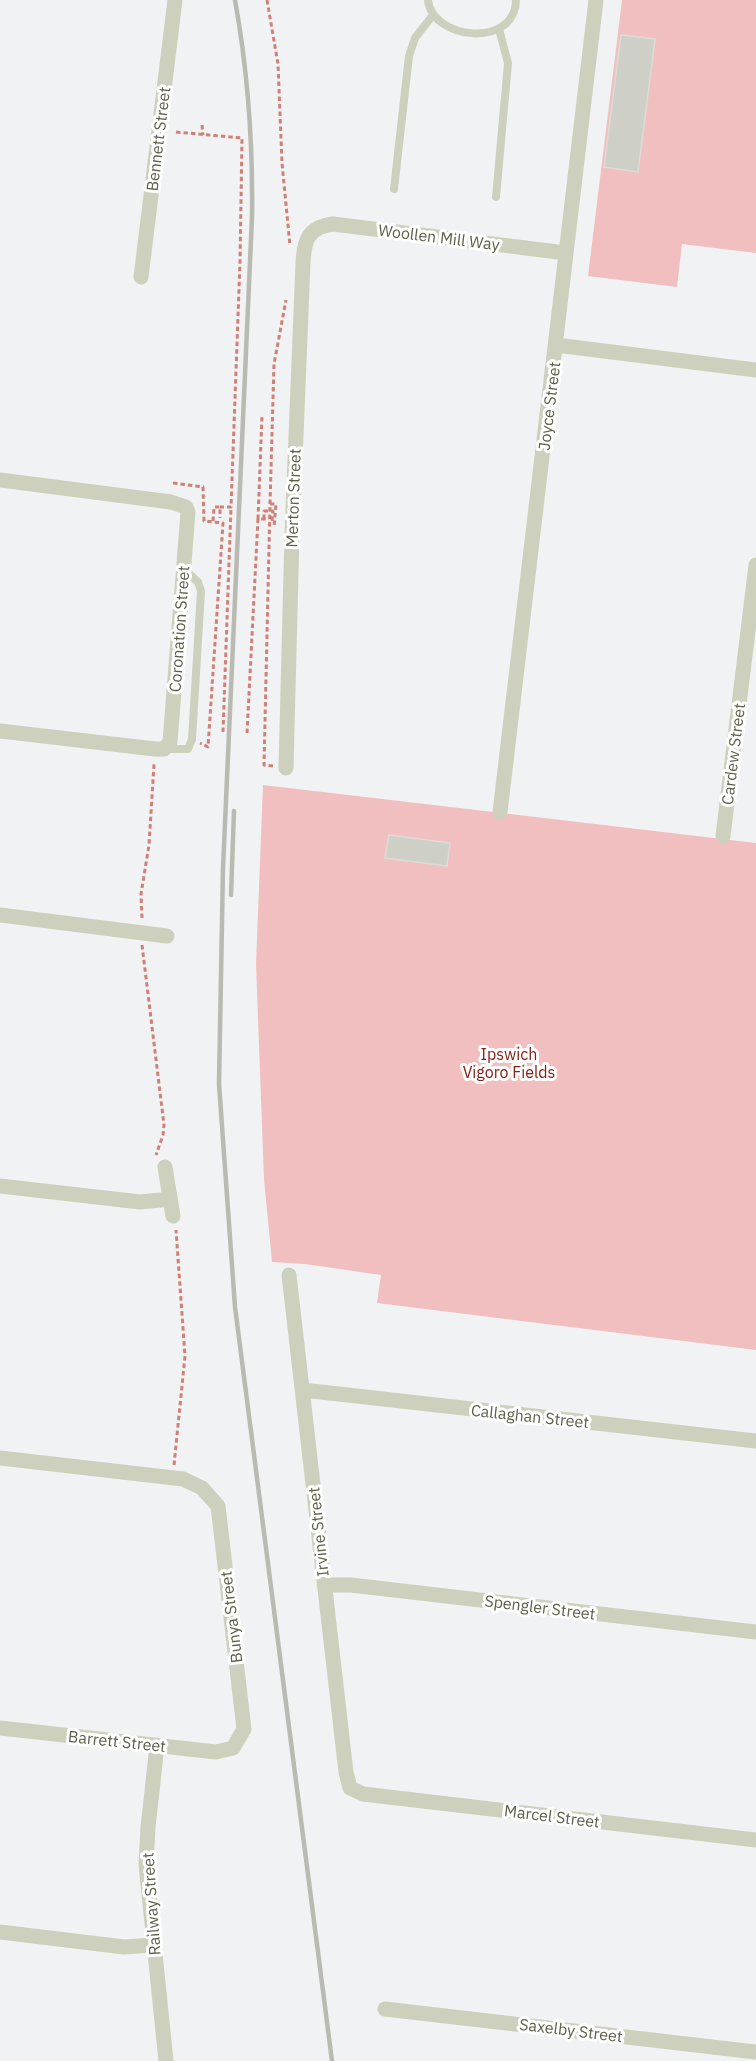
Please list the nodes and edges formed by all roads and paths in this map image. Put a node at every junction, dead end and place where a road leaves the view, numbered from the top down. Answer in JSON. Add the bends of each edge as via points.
{"nodes":[{"id":1,"x":175,"y":0,"type":"edge"},
{"id":2,"x":267,"y":0,"type":"edge"},
{"id":3,"x":428,"y":0,"type":"edge"},
{"id":4,"x":516,"y":0,"type":"edge"},
{"id":5,"x":596,"y":0,"type":"edge"},
{"id":6,"x":433,"y":15,"type":"junction"},
{"id":7,"x":499,"y":29,"type":"junction"},
{"id":8,"x":202,"y":125,"type":"dead end"},
{"id":9,"x":176,"y":132,"type":"dead end"},
{"id":10,"x":203,"y":135,"type":"junction"},
{"id":11,"x":394,"y":189,"type":"dead end"},
{"id":12,"x":496,"y":197,"type":"dead end"},
{"id":13,"x":313,"y":232,"type":"joint"},
{"id":14,"x":290,"y":249,"type":"dead end"},
{"id":15,"x":566,"y":254,"type":"junction"},
{"id":16,"x":141,"y":277,"type":"dead end"},
{"id":17,"x":286,"y":295,"type":"dead end"},
{"id":18,"x":556,"y":345,"type":"junction"},
{"id":19,"x":756,"y":370,"type":"edge"},
{"id":20,"x":262,"y":416,"type":"dead end"},
{"id":21,"x":0,"y":480,"type":"edge"},
{"id":22,"x":270,"y":504,"type":"junction"},
{"id":23,"x":220,"y":507,"type":"junction"},
{"id":24,"x":231,"y":507,"type":"junction"},
{"id":25,"x":220,"y":518,"type":"dead end"},
{"id":26,"x":258,"y":519,"type":"junction"},
{"id":27,"x":264,"y":519,"type":"junction"},
{"id":28,"x":271,"y":520,"type":"junction"},
{"id":29,"x":213,"y":522,"type":"dead end"},
{"id":30,"x":223,"y":523,"type":"dead end"},
{"id":31,"x":274,"y":527,"type":"dead end"},
{"id":32,"x":756,"y":565,"type":"edge"},
{"id":33,"x":184,"y":569,"type":"junction"},
{"id":34,"x":0,"y":731,"type":"edge"},
{"id":35,"x":222,"y":732,"type":"dead end"},
{"id":36,"x":247,"y":734,"type":"dead end"},
{"id":37,"x":192,"y":738,"type":"junction"},
{"id":38,"x":164,"y":749,"type":"junction"},
{"id":39,"x":154,"y":762,"type":"dead end"},
{"id":40,"x":286,"y":768,"type":"joint"},
{"id":41,"x":500,"y":812,"type":"dead end"},
{"id":42,"x":723,"y":836,"type":"dead end"},
{"id":43,"x":0,"y":915,"type":"edge"},
{"id":44,"x":142,"y":918,"type":"dead end"},
{"id":45,"x":167,"y":936,"type":"dead end"},
{"id":46,"x":142,"y":944,"type":"dead end"},
{"id":47,"x":160,"y":1165,"type":"joint"},
{"id":48,"x":0,"y":1186,"type":"edge"},
{"id":49,"x":170,"y":1199,"type":"junction"},
{"id":50,"x":173,"y":1220,"type":"joint"},
{"id":51,"x":289,"y":1275,"type":"dead end"},
{"id":52,"x":303,"y":1390,"type":"junction"},
{"id":53,"x":756,"y":1441,"type":"edge"},
{"id":54,"x":0,"y":1458,"type":"edge"},
{"id":55,"x":172,"y":1478,"type":"junction"},
{"id":56,"x":324,"y":1585,"type":"junction"},
{"id":57,"x":756,"y":1632,"type":"edge"},
{"id":58,"x":0,"y":1728,"type":"edge"},
{"id":59,"x":157,"y":1746,"type":"junction"},
{"id":60,"x":233,"y":1748,"type":"joint"},
{"id":61,"x":350,"y":1788,"type":"joint"},
{"id":62,"x":756,"y":1840,"type":"edge"},
{"id":63,"x":0,"y":1932,"type":"edge"},
{"id":64,"x":154,"y":1946,"type":"junction"},
{"id":65,"x":385,"y":2009,"type":"dead end"},
{"id":66,"x":756,"y":2052,"type":"edge"},
{"id":67,"x":166,"y":2061,"type":"edge"}],
"edges":[{"from":1,"to":16,"type":"street","name":"Bennett Street"},
{"from":2,"to":14,"type":"path","via":[[278,64]]},
{"from":3,"to":6,"type":"lane"},
{"from":4,"to":7,"type":"lane","via":[[512,17]]},
{"from":5,"to":15,"type":"street","name":"Joyce Street"},
{"from":6,"to":7,"type":"lane","via":[[460,31],[485,33]]},
{"from":6,"to":11,"type":"lane","via":[[415,38],[409,56]]},
{"from":7,"to":12,"type":"lane","via":[[508,63]]},
{"from":8,"to":10,"type":"path"},
{"from":9,"to":10,"type":"path"},
{"from":10,"to":24,"type":"path","via":[[242,138]]},
{"from":13,"to":15,"type":"street","name":"Woollen Mill Way","via":[[333,224]]},
{"from":13,"to":40,"type":"street","name":"Merton Street","via":[[304,246],[303,263]]},
{"from":15,"to":18,"type":"street","name":"Joyce Street"},
{"from":17,"to":22,"type":"path","via":[[274,364]]},
{"from":18,"to":19,"type":"street"},
{"from":18,"to":41,"type":"street","name":"Joyce Street"},
{"from":20,"to":26,"type":"path"},
{"from":21,"to":33,"type":"street","name":"Coronation Street","via":[[186,507]]},
{"from":22,"to":28,"type":"path"},
{"from":22,"to":31,"type":"path","via":[[276,504]]},
{"from":23,"to":24,"type":"path"},
{"from":23,"to":25,"type":"path"},
{"from":23,"to":29,"type":"path","via":[[214,507]]},
{"from":24,"to":35,"type":"path"},
{"from":26,"to":27,"type":"path"},
{"from":26,"to":36,"type":"path"},
{"from":27,"to":28,"type":"path"},
{"from":27,"to":28,"type":"path","bridge":true,"via":[[264,510],[273,511]]},
{"from":28,"to":40,"type":"path","via":[[264,765]]},
{"from":30,"to":37,"type":"path","via":[[208,747]]},
{"from":32,"to":42,"type":"street","name":"Cardew Street"},
{"from":33,"to":37,"type":"lane","via":[[198,582],[201,591]]},
{"from":33,"to":38,"type":"street","name":"Coronation Street","via":[[170,742]]},
{"from":34,"to":38,"type":"street"},
{"from":37,"to":38,"type":"lane","via":[[188,749]]},
{"from":39,"to":44,"type":"path"},
{"from":43,"to":45,"type":"street"},
{"from":46,"to":47,"type":"path","via":[[164,1125]]},
{"from":47,"to":49,"type":"street"},
{"from":48,"to":49,"type":"street","via":[[140,1202]]},
{"from":49,"to":50,"type":"street"},
{"from":50,"to":55,"type":"path","via":[[185,1356]]},
{"from":51,"to":52,"type":"street","name":"Irvine Street"},
{"from":52,"to":53,"type":"street","name":"Callaghan Street"},
{"from":52,"to":56,"type":"street","name":"Irvine Street"},
{"from":54,"to":55,"type":"street"},
{"from":55,"to":60,"type":"street","name":"Bunya Street","via":[[202,1488],[218,1506],[244,1730]]},
{"from":56,"to":57,"type":"street","name":"Spengler Street"},
{"from":56,"to":61,"type":"street","name":"Irvine Street"},
{"from":58,"to":59,"type":"street","name":"Barrett Street"},
{"from":59,"to":60,"type":"street","name":"Barrett Street","via":[[216,1752]]},
{"from":59,"to":64,"type":"street","name":"Railway Street","via":[[146,1865]]},
{"from":61,"to":62,"type":"street","name":"Marcel Street","via":[[363,1794]]},
{"from":63,"to":64,"type":"street","via":[[124,1947]]},
{"from":64,"to":67,"type":"street","name":"Railway Street"},
{"from":65,"to":66,"type":"street","name":"Saxelby Street"}]}
